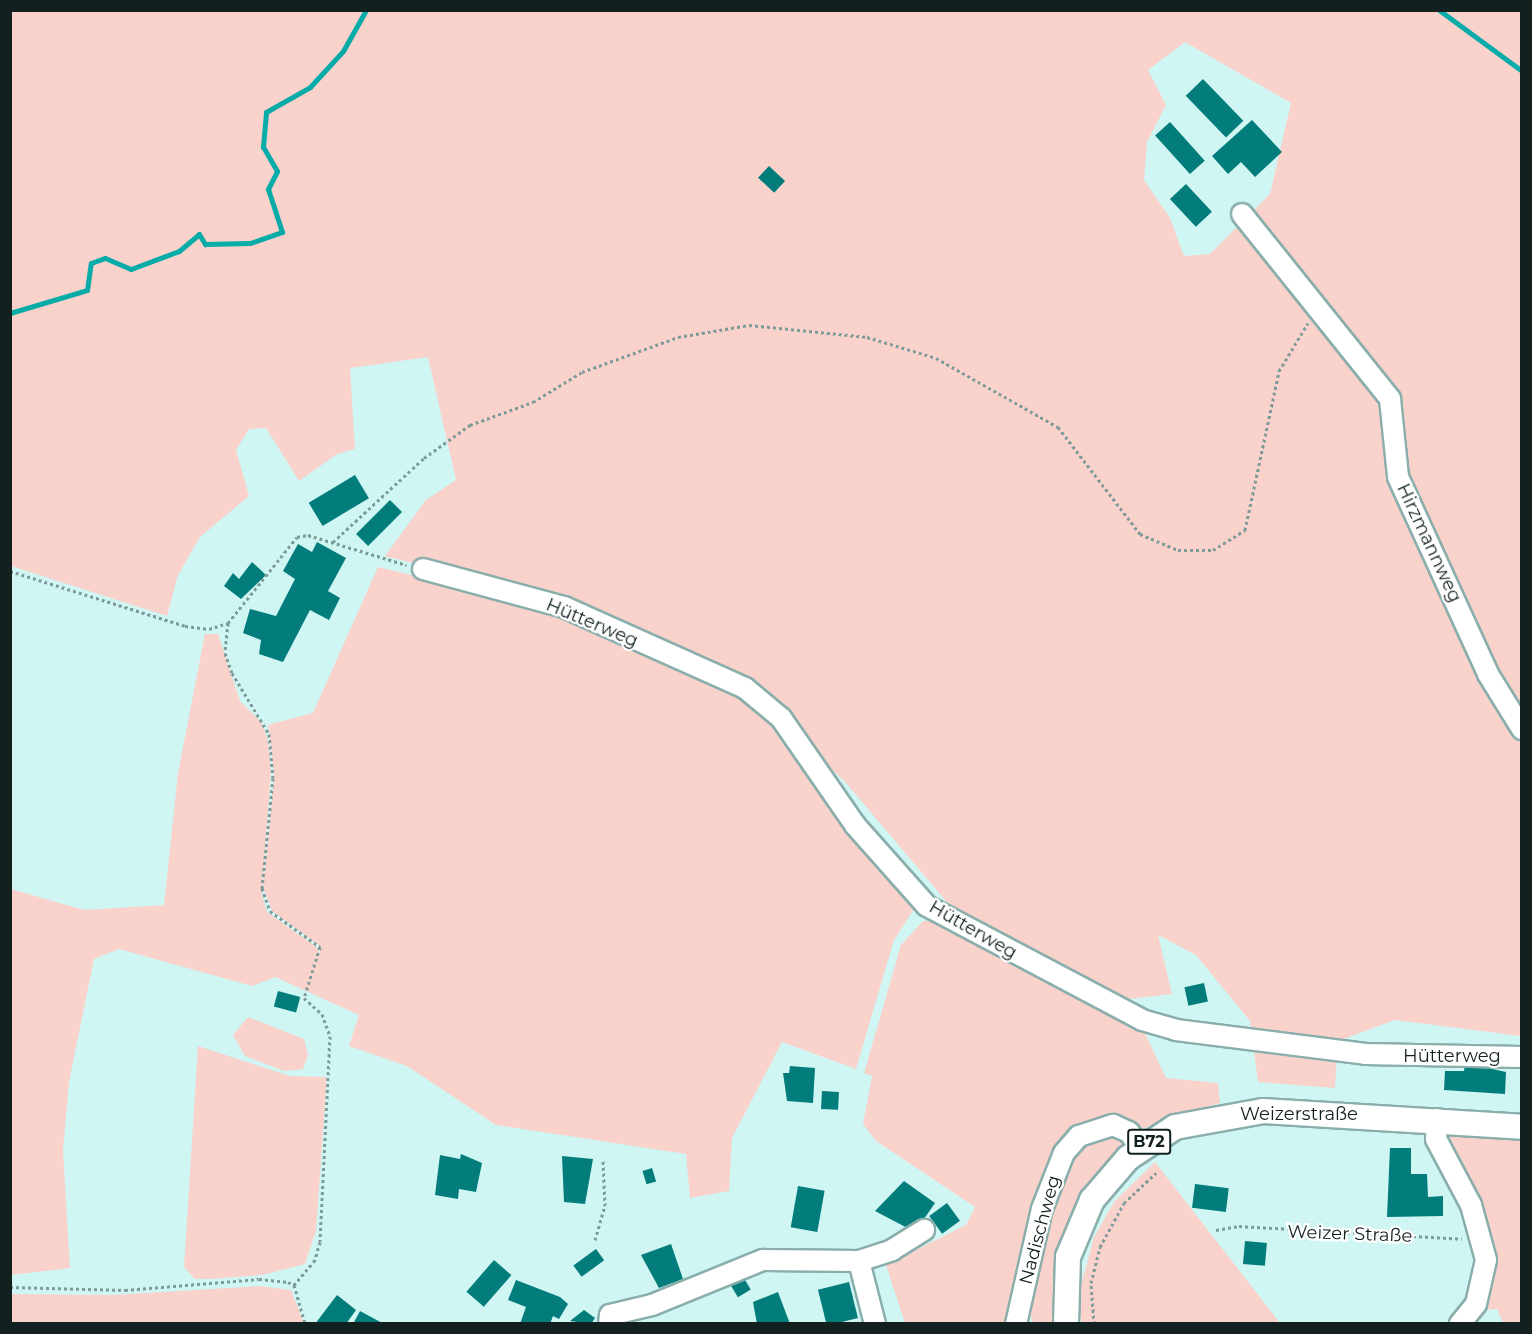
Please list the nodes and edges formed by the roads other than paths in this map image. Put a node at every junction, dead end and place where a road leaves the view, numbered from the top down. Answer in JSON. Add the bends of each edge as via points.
{"nodes":[{"id":1,"x":1242,"y":214,"type":"dead end"},
{"id":2,"x":423,"y":569,"type":"road end"},
{"id":3,"x":1521,"y":729,"type":"edge"},
{"id":4,"x":1521,"y":1057,"type":"edge"},
{"id":5,"x":1437,"y":1119,"type":"junction"},
{"id":6,"x":1521,"y":1127,"type":"edge"},
{"id":7,"x":1138,"y":1144,"type":"junction"},
{"id":8,"x":924,"y":1230,"type":"dead end"},
{"id":9,"x":859,"y":1261,"type":"junction"},
{"id":10,"x":609,"y":1323,"type":"edge"},
{"id":11,"x":875,"y":1323,"type":"edge"},
{"id":12,"x":1016,"y":1323,"type":"edge"},
{"id":13,"x":1066,"y":1323,"type":"edge"},
{"id":14,"x":1460,"y":1323,"type":"edge"}],
"edges":[{"from":1,"to":3,"type":"street","name":"Hirzmannweg","via":[[1389,399],[1398,477],[1488,674]]},
{"from":2,"to":4,"type":"street","name":"Hütterweg","via":[[564,607],[745,688],[780,718],[855,825],[927,906],[1142,1020],[1176,1030],[1365,1054]]},
{"from":5,"to":6,"type":"main road","name":"Weizerstraße","number":"B72"},
{"from":5,"to":7,"type":"main road","name":"Weizerstraße","number":"B72","via":[[1231,1114],[1175,1127]]},
{"from":5,"to":14,"type":"street","via":[[1436,1139],[1480,1229],[1485,1282],[1476,1304]]},
{"from":7,"to":12,"type":"street","name":"Nadischweg","via":[[1118,1126],[1096,1127],[1064,1153],[1042,1209]]},
{"from":7,"to":13,"type":"main road","name":"Weizerstraße","number":"B72","via":[[1106,1180],[1079,1224],[1068,1257]]},
{"from":8,"to":9,"type":"street","via":[[892,1250]]},
{"from":9,"to":10,"type":"street","via":[[763,1260],[652,1305],[610,1315]]},
{"from":9,"to":11,"type":"street"}]}
